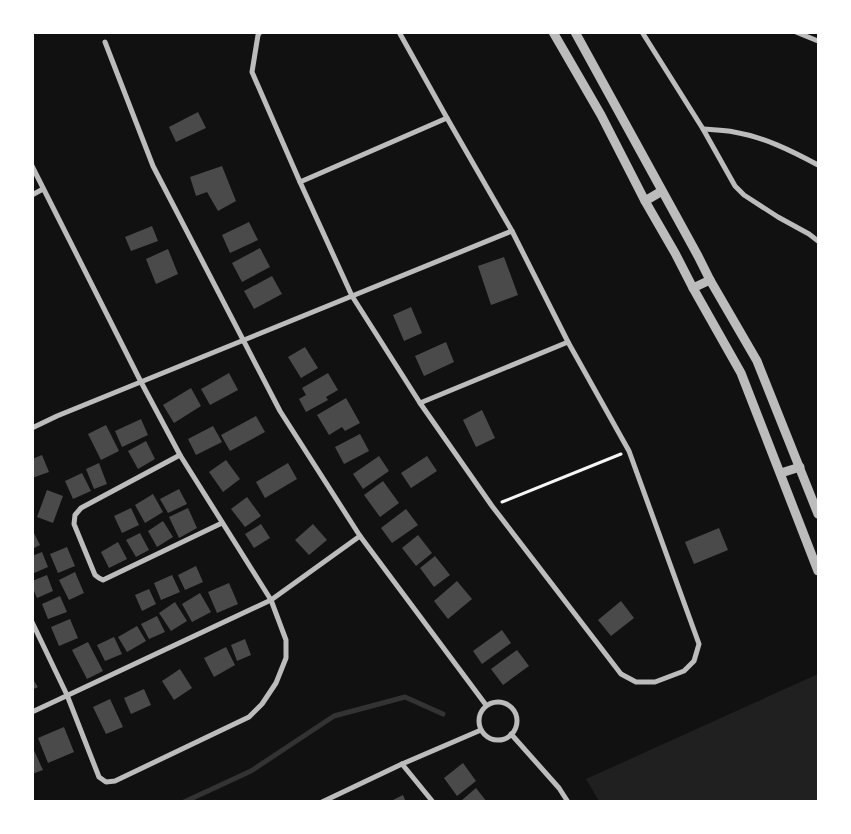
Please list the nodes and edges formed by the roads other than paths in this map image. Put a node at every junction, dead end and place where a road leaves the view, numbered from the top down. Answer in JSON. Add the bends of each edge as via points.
{"nodes":[{"id":1,"x":260,"y":32,"type":"edge"},
{"id":2,"x":399,"y":32,"type":"edge"},
{"id":3,"x":553,"y":32,"type":"edge"},
{"id":4,"x":575,"y":32,"type":"edge"},
{"id":5,"x":642,"y":32,"type":"edge"},
{"id":6,"x":796,"y":32,"type":"edge"},
{"id":7,"x":818,"y":41,"type":"edge"},
{"id":8,"x":105,"y":42,"type":"dead end"},
{"id":9,"x":615,"y":106,"type":"junction"},
{"id":10,"x":601,"y":115,"type":"junction"},
{"id":11,"x":447,"y":118,"type":"junction"},
{"id":12,"x":703,"y":129,"type":"junction"},
{"id":13,"x":32,"y":166,"type":"edge"},
{"id":14,"x":818,"y":166,"type":"edge"},
{"id":15,"x":300,"y":182,"type":"junction"},
{"id":16,"x":44,"y":189,"type":"junction"},
{"id":17,"x":662,"y":191,"type":"junction"},
{"id":18,"x":32,"y":195,"type":"edge"},
{"id":19,"x":645,"y":200,"type":"junction"},
{"id":20,"x":512,"y":231,"type":"junction"},
{"id":21,"x":818,"y":241,"type":"edge"},
{"id":22,"x":710,"y":280,"type":"junction"},
{"id":23,"x":693,"y":288,"type":"junction"},
{"id":24,"x":352,"y":296,"type":"junction"},
{"id":25,"x":244,"y":340,"type":"junction"},
{"id":26,"x":568,"y":342,"type":"junction"},
{"id":27,"x":142,"y":382,"type":"junction"},
{"id":28,"x":420,"y":402,"type":"junction"},
{"id":29,"x":32,"y":428,"type":"edge"},
{"id":30,"x":180,"y":454,"type":"junction"},
{"id":31,"x":800,"y":467,"type":"junction"},
{"id":32,"x":781,"y":473,"type":"junction"},
{"id":33,"x":818,"y":514,"type":"edge"},
{"id":34,"x":222,"y":523,"type":"junction"},
{"id":35,"x":360,"y":536,"type":"junction"},
{"id":36,"x":818,"y":571,"type":"edge"},
{"id":37,"x":271,"y":600,"type":"junction"},
{"id":38,"x":32,"y":622,"type":"edge"},
{"id":39,"x":67,"y":695,"type":"junction"},
{"id":40,"x":486,"y":705,"type":"junction"},
{"id":41,"x":32,"y":712,"type":"edge"},
{"id":42,"x":481,"y":730,"type":"junction"},
{"id":43,"x":511,"y":734,"type":"junction"},
{"id":44,"x":402,"y":764,"type":"junction"},
{"id":45,"x":322,"y":802,"type":"edge"},
{"id":46,"x":433,"y":802,"type":"edge"},
{"id":47,"x":568,"y":802,"type":"edge"}],
"edges":[{"from":1,"to":15,"type":"street","via":[[252,72]]},
{"from":2,"to":11,"type":"street"},
{"from":3,"to":10,"type":"street"},
{"from":4,"to":9,"type":"street"},
{"from":5,"to":12,"type":"street"},
{"from":6,"to":7,"type":"street"},
{"from":8,"to":25,"type":"street","via":[[153,166]]},
{"from":9,"to":10,"type":"street"},
{"from":9,"to":17,"type":"street"},
{"from":10,"to":19,"type":"street"},
{"from":11,"to":15,"type":"street"},
{"from":11,"to":20,"type":"street"},
{"from":12,"to":14,"type":"street","via":[[734,132],[764,140],[793,151]]},
{"from":12,"to":21,"type":"street","via":[[735,186],[744,195]]},
{"from":13,"to":16,"type":"street"},
{"from":15,"to":24,"type":"street"},
{"from":16,"to":18,"type":"street"},
{"from":16,"to":27,"type":"street"},
{"from":17,"to":19,"type":"street"},
{"from":17,"to":22,"type":"street"},
{"from":19,"to":23,"type":"street"},
{"from":20,"to":24,"type":"street"},
{"from":20,"to":26,"type":"street"},
{"from":22,"to":23,"type":"street"},
{"from":22,"to":31,"type":"street","via":[[757,361]]},
{"from":23,"to":32,"type":"street","via":[[741,373]]},
{"from":24,"to":25,"type":"street"},
{"from":24,"to":28,"type":"street"},
{"from":25,"to":27,"type":"street"},
{"from":25,"to":35,"type":"street","via":[[280,411]]},
{"from":26,"to":28,"type":"street"},
{"from":26,"to":28,"type":"street","via":[[629,451],[699,644],[694,662],[684,671],[655,682],[636,682],[621,674],[492,506]]},
{"from":27,"to":29,"type":"street"},
{"from":27,"to":30,"type":"street"},
{"from":30,"to":34,"type":"street"},
{"from":30,"to":34,"type":"street","via":[[81,508],[75,515],[74,524],[96,575],[103,580]]},
{"from":31,"to":32,"type":"street"},
{"from":31,"to":33,"type":"street"},
{"from":32,"to":36,"type":"street"},
{"from":34,"to":37,"type":"street"},
{"from":35,"to":37,"type":"street"},
{"from":35,"to":40,"type":"street"},
{"from":37,"to":39,"type":"street"},
{"from":37,"to":39,"type":"street","via":[[286,640],[286,658],[276,683],[262,704],[249,716],[114,781],[106,782],[99,777]]},
{"from":38,"to":39,"type":"street"},
{"from":39,"to":41,"type":"street"},
{"from":40,"to":42,"type":"street","via":[[479,718]]},
{"from":40,"to":43,"type":"street","via":[[504,702],[514,710],[517,723]]},
{"from":42,"to":43,"type":"street","via":[[495,740]]},
{"from":42,"to":44,"type":"street"},
{"from":43,"to":47,"type":"street"},
{"from":44,"to":45,"type":"street"},
{"from":44,"to":46,"type":"street"}]}
